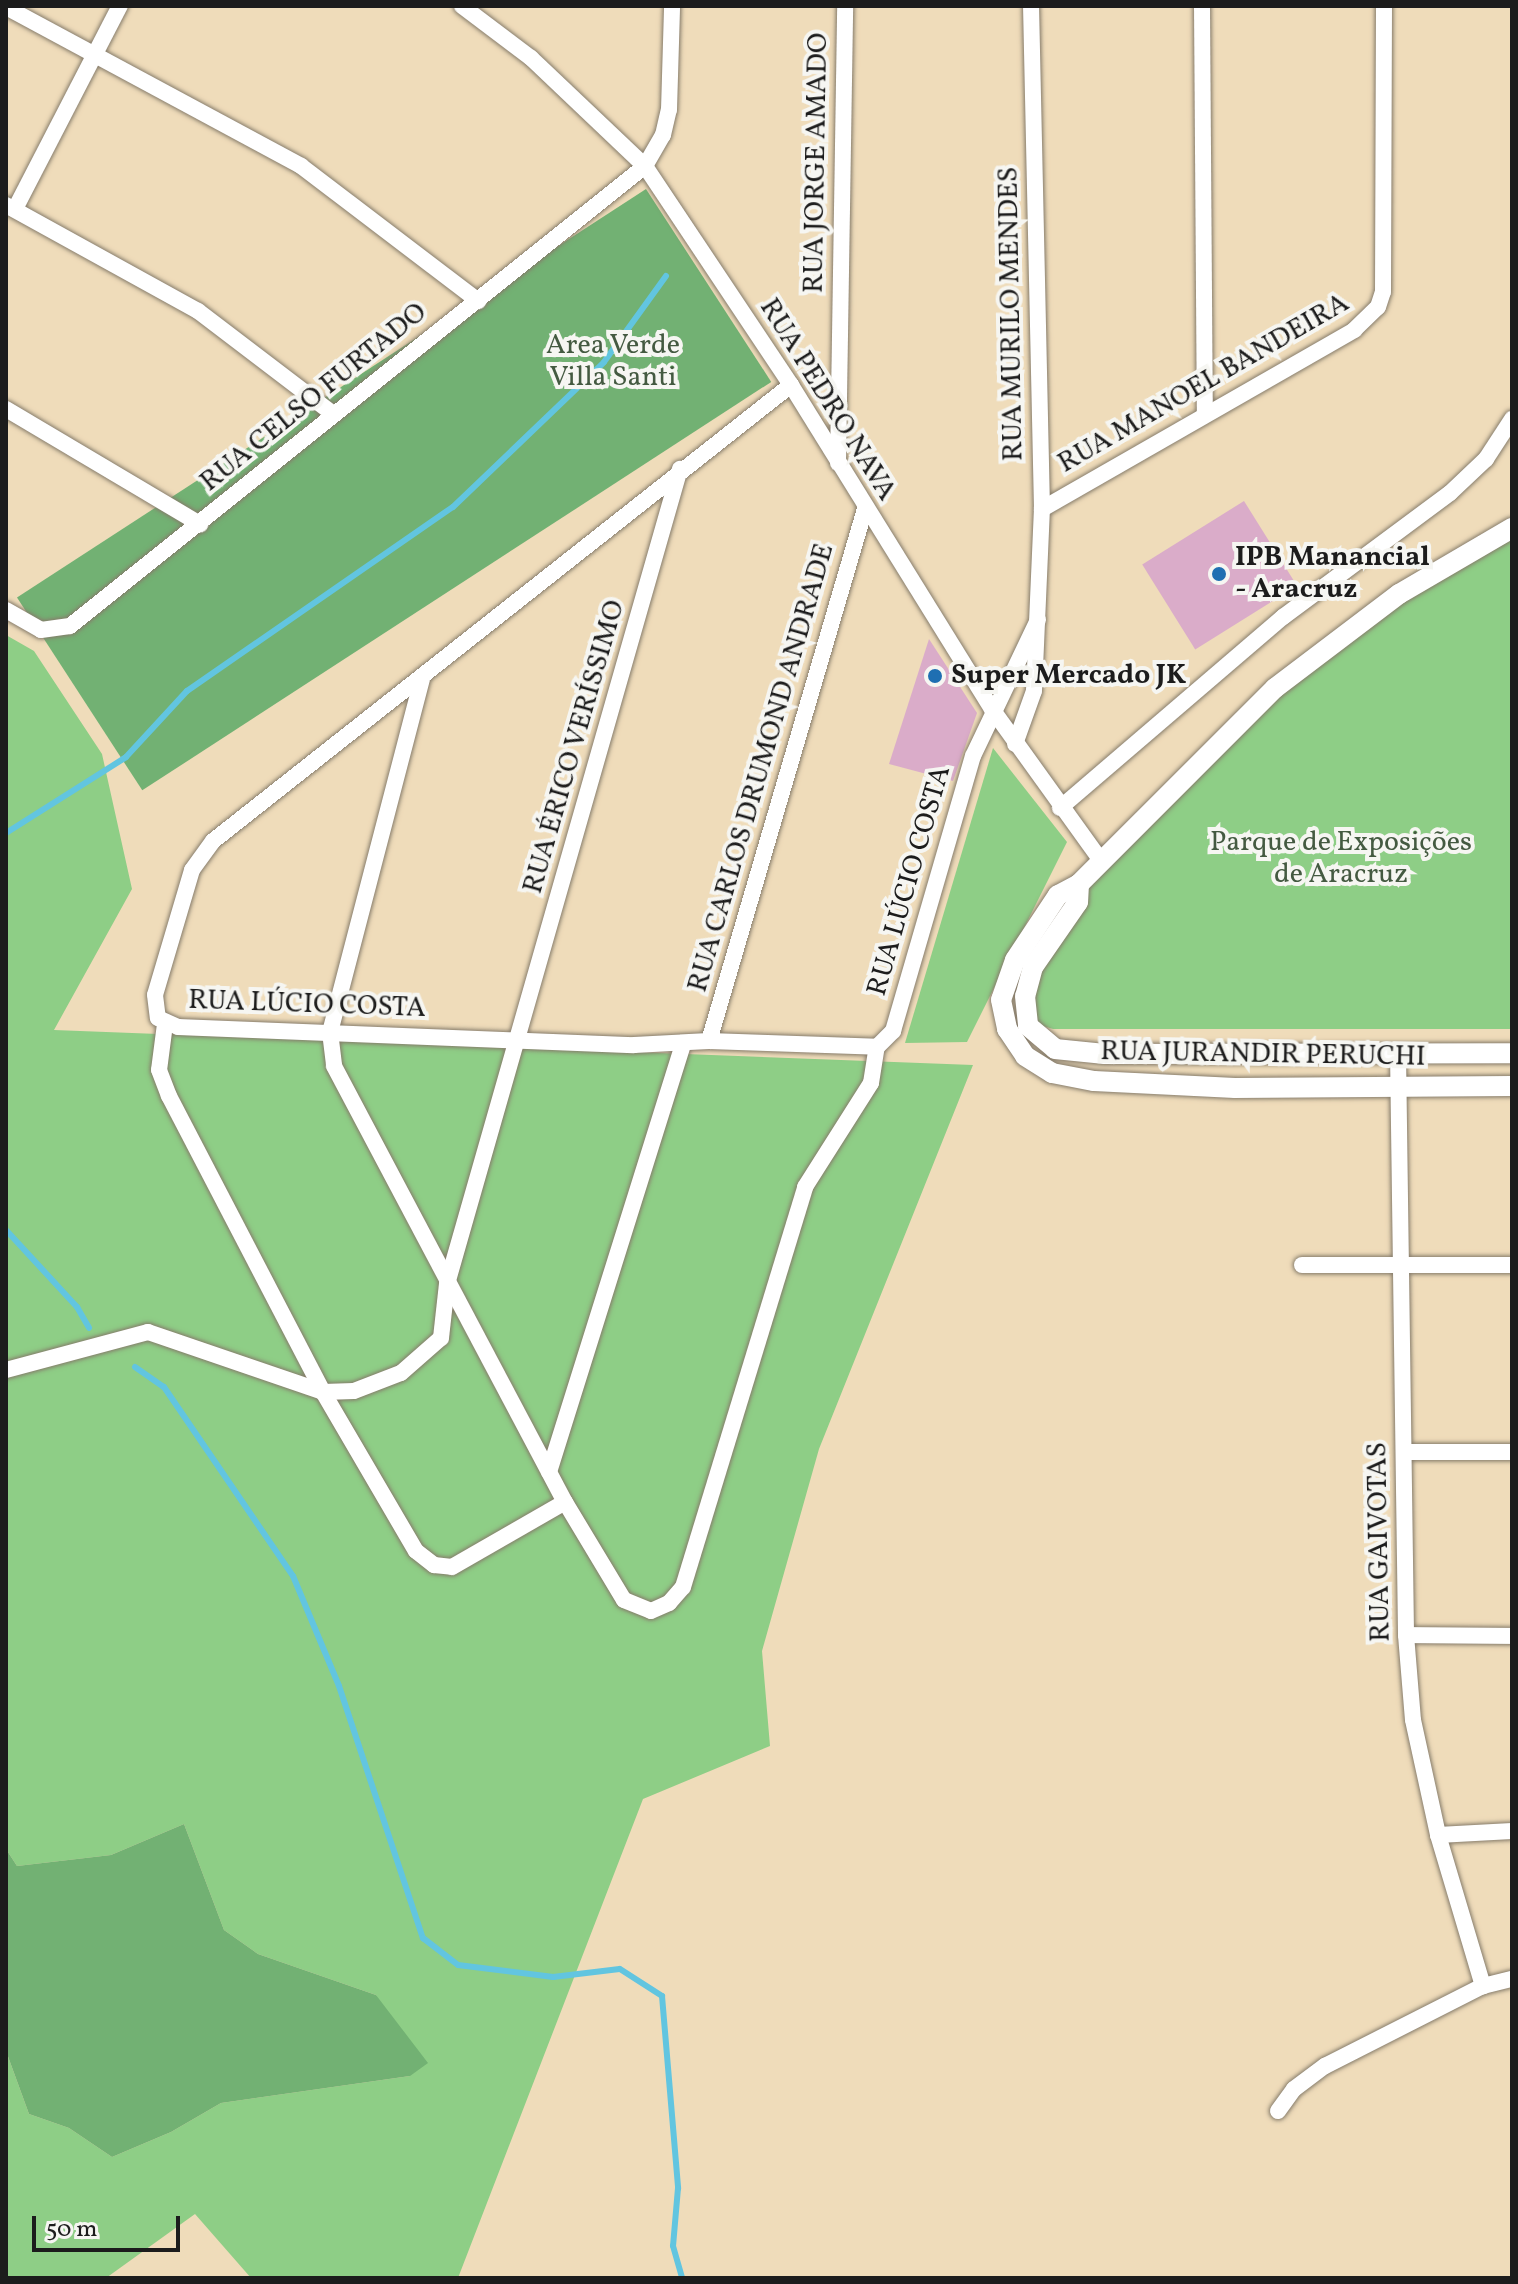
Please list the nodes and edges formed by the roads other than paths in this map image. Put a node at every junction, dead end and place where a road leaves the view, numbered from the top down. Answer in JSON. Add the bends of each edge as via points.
{"nodes":[{"id":1,"x":120,"y":6,"type":"edge"},
{"id":2,"x":462,"y":6,"type":"edge"},
{"id":3,"x":672,"y":6,"type":"edge"},
{"id":4,"x":845,"y":6,"type":"edge"},
{"id":5,"x":1031,"y":6,"type":"edge"},
{"id":6,"x":1202,"y":6,"type":"edge"},
{"id":7,"x":1384,"y":6,"type":"edge"},
{"id":8,"x":6,"y":7,"type":"edge"},
{"id":9,"x":94,"y":57,"type":"junction"},
{"id":10,"x":645,"y":166,"type":"junction"},
{"id":11,"x":10,"y":207,"type":"edge"},
{"id":12,"x":478,"y":301,"type":"junction"},
{"id":13,"x":791,"y":385,"type":"junction"},
{"id":14,"x":6,"y":409,"type":"edge"},
{"id":15,"x":332,"y":413,"type":"junction"},
{"id":16,"x":1205,"y":414,"type":"junction"},
{"id":17,"x":1512,"y":419,"type":"edge"},
{"id":18,"x":838,"y":465,"type":"junction"},
{"id":19,"x":680,"y":469,"type":"junction"},
{"id":20,"x":865,"y":509,"type":"junction"},
{"id":21,"x":1042,"y":509,"type":"junction"},
{"id":22,"x":200,"y":524,"type":"junction"},
{"id":23,"x":1512,"y":528,"type":"edge"},
{"id":24,"x":6,"y":610,"type":"edge"},
{"id":25,"x":1038,"y":620,"type":"junction"},
{"id":26,"x":422,"y":679,"type":"junction"},
{"id":27,"x":992,"y":709,"type":"junction"},
{"id":28,"x":1015,"y":744,"type":"junction"},
{"id":29,"x":1060,"y":808,"type":"junction"},
{"id":30,"x":1102,"y":862,"type":"junction"},
{"id":31,"x":1079,"y":884,"type":"junction"},
{"id":32,"x":165,"y":1024,"type":"junction"},
{"id":33,"x":330,"y":1032,"type":"junction"},
{"id":34,"x":520,"y":1038,"type":"junction"},
{"id":35,"x":709,"y":1041,"type":"junction"},
{"id":36,"x":683,"y":1045,"type":"junction"},
{"id":37,"x":877,"y":1047,"type":"junction"},
{"id":38,"x":1398,"y":1053,"type":"junction"},
{"id":39,"x":1512,"y":1053,"type":"edge"},
{"id":40,"x":1512,"y":1086,"type":"edge"},
{"id":41,"x":1400,"y":1088,"type":"junction"},
{"id":42,"x":1302,"y":1265,"type":"dead end"},
{"id":43,"x":1402,"y":1265,"type":"junction"},
{"id":44,"x":1512,"y":1265,"type":"edge"},
{"id":45,"x":447,"y":1284,"type":"junction"},
{"id":46,"x":6,"y":1370,"type":"edge"},
{"id":47,"x":323,"y":1392,"type":"junction"},
{"id":48,"x":1405,"y":1452,"type":"junction"},
{"id":49,"x":1512,"y":1452,"type":"edge"},
{"id":50,"x":549,"y":1472,"type":"junction"},
{"id":51,"x":565,"y":1502,"type":"junction"},
{"id":52,"x":1406,"y":1635,"type":"junction"},
{"id":53,"x":1512,"y":1636,"type":"edge"},
{"id":54,"x":1512,"y":1831,"type":"edge"},
{"id":55,"x":1438,"y":1835,"type":"junction"},
{"id":56,"x":1512,"y":1979,"type":"edge"},
{"id":57,"x":1483,"y":1986,"type":"junction"},
{"id":58,"x":1278,"y":2111,"type":"dead end"}],
"edges":[{"from":1,"to":9,"type":"street"},
{"from":2,"to":10,"type":"street","name":"RUA PEDRO NAVA","via":[[531,58]]},
{"from":3,"to":10,"type":"street","via":[[669,110],[663,135]]},
{"from":4,"to":18,"type":"street","name":"RUA JORGE AMADO"},
{"from":5,"to":21,"type":"street","name":"RUA MURILO MENDES"},
{"from":6,"to":16,"type":"street"},
{"from":7,"to":16,"type":"street","name":"RUA MANOEL BANDEIRA","via":[[1383,292],[1378,307],[1354,330]]},
{"from":8,"to":9,"type":"street"},
{"from":9,"to":11,"type":"street"},
{"from":9,"to":12,"type":"street","via":[[301,166]]},
{"from":10,"to":12,"type":"street","name":"RUA CELSO FURTADO"},
{"from":10,"to":13,"type":"street","name":"RUA PEDRO NAVA"},
{"from":11,"to":15,"type":"street","via":[[198,311]]},
{"from":12,"to":15,"type":"street","name":"RUA CELSO FURTADO"},
{"from":13,"to":18,"type":"street","name":"RUA PEDRO NAVA"},
{"from":13,"to":19,"type":"street","name":"RUA LÚCIO COSTA"},
{"from":14,"to":22,"type":"street"},
{"from":15,"to":22,"type":"street","name":"RUA CELSO FURTADO"},
{"from":16,"to":21,"type":"street","name":"RUA MANOEL BANDEIRA"},
{"from":17,"to":29,"type":"street","via":[[1486,459],[1450,493],[1283,617]]},
{"from":18,"to":20,"type":"street","name":"RUA PEDRO NAVA"},
{"from":19,"to":26,"type":"street","name":"RUA LÚCIO COSTA"},
{"from":19,"to":34,"type":"street","name":"RUA ÉRICO VERÍSSIMO"},
{"from":20,"to":27,"type":"street","name":"RUA PEDRO NAVA"},
{"from":20,"to":35,"type":"street","name":"RUA CARLOS DRUMOND ANDRADE"},
{"from":21,"to":25,"type":"street","name":"RUA MURILO MENDES"},
{"from":22,"to":24,"type":"street","name":"RUA CELSO FURTADO","via":[[70,626],[41,630]]},
{"from":23,"to":30,"type":"street","name":"RUA JURANDIR PERUCHI","via":[[1399,594],[1275,688]]},
{"from":25,"to":27,"type":"street","name":"RUA MURILO MENDES"},
{"from":25,"to":28,"type":"street","name":"RUA MURILO MENDES","via":[[1034,691]]},
{"from":26,"to":32,"type":"street","name":"RUA LÚCIO COSTA","via":[[202,854],[155,995],[158,1018]]},
{"from":26,"to":33,"type":"street"},
{"from":27,"to":28,"type":"street","name":"RUA PEDRO NAVA"},
{"from":27,"to":37,"type":"street","name":"RUA LÚCIO COSTA","via":[[963,788],[893,1031]]},
{"from":28,"to":29,"type":"street","name":"RUA PEDRO NAVA"},
{"from":29,"to":30,"type":"street","name":"RUA PEDRO NAVA"},
{"from":30,"to":31,"type":"street","name":"RUA JURANDIR PERUCHI"},
{"from":31,"to":38,"type":"street","name":"RUA JURANDIR PERUCHI","via":[[1078,902],[1033,967],[1025,1004],[1034,1035],[1055,1049],[1105,1054]]},
{"from":31,"to":41,"type":"street","name":"RUA JURANDIR PERUCHI","via":[[1058,895],[1039,920],[1008,974],[1001,1000],[1014,1043],[1052,1073],[1141,1087]]},
{"from":32,"to":33,"type":"street","name":"RUA LÚCIO COSTA"},
{"from":32,"to":47,"type":"street","via":[[159,1070],[169,1096]]},
{"from":33,"to":34,"type":"street","name":"RUA LÚCIO COSTA"},
{"from":33,"to":45,"type":"street","via":[[334,1066]]},
{"from":34,"to":36,"type":"street","name":"RUA LÚCIO COSTA"},
{"from":34,"to":45,"type":"street","name":"RUA ÉRICO VERÍSSIMO"},
{"from":35,"to":36,"type":"street","name":"RUA LÚCIO COSTA"},
{"from":35,"to":37,"type":"street","name":"RUA LÚCIO COSTA"},
{"from":36,"to":50,"type":"street"},
{"from":37,"to":51,"type":"street","via":[[871,1083],[805,1187],[683,1587],[669,1603],[651,1611],[624,1600]]},
{"from":38,"to":39,"type":"street","name":"RUA JURANDIR PERUCHI"},
{"from":38,"to":41,"type":"street","name":"RUA GAIVOTAS"},
{"from":40,"to":41,"type":"street","name":"RUA JURANDIR PERUCHI"},
{"from":41,"to":43,"type":"street","name":"RUA GAIVOTAS"},
{"from":42,"to":43,"type":"street"},
{"from":43,"to":44,"type":"street"},
{"from":43,"to":48,"type":"street","name":"RUA GAIVOTAS"},
{"from":45,"to":47,"type":"street","name":"RUA ÉRICO VERÍSSIMO","via":[[441,1338],[401,1373],[354,1391]]},
{"from":45,"to":50,"type":"street"},
{"from":46,"to":47,"type":"street","via":[[148,1332]]},
{"from":47,"to":51,"type":"street","via":[[416,1551],[434,1565],[452,1567]]},
{"from":48,"to":49,"type":"street"},
{"from":48,"to":52,"type":"street","name":"RUA GAIVOTAS"},
{"from":50,"to":51,"type":"street"},
{"from":52,"to":53,"type":"street"},
{"from":52,"to":55,"type":"street","name":"RUA GAIVOTAS","via":[[1413,1720]]},
{"from":54,"to":55,"type":"street"},
{"from":55,"to":57,"type":"street","name":"RUA GAIVOTAS"},
{"from":56,"to":57,"type":"street"},
{"from":57,"to":58,"type":"street","via":[[1325,2066],[1294,2089]]}]}
